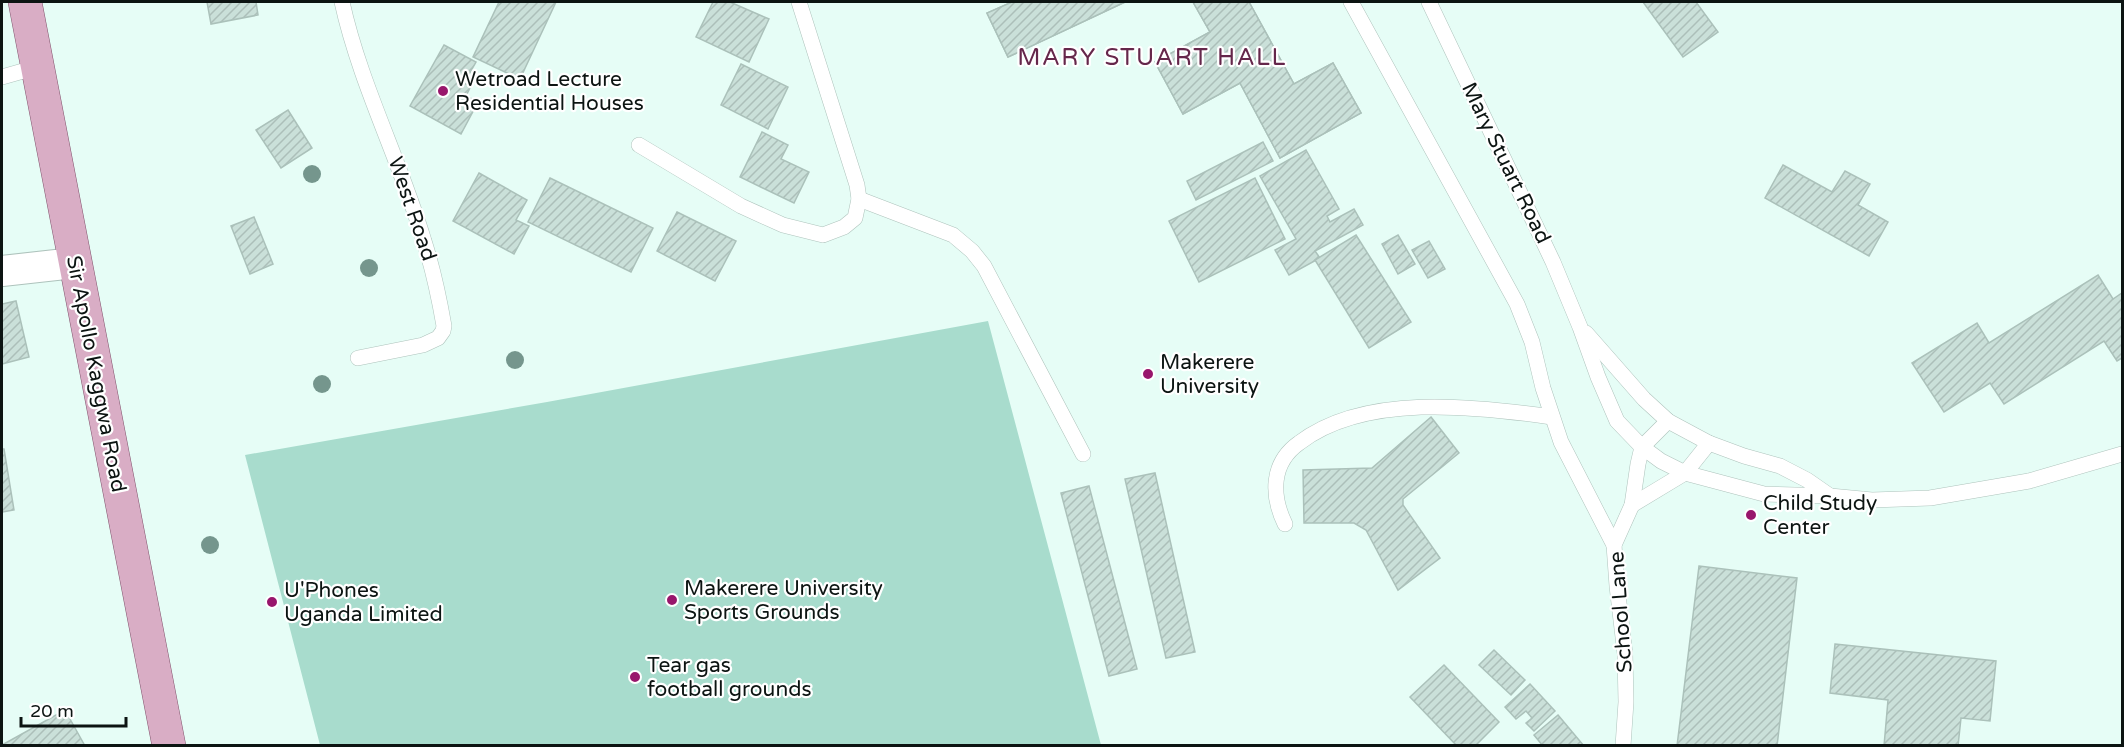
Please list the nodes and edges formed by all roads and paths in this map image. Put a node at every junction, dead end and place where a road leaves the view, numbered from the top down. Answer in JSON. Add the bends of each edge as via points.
{"nodes":[{"id":1,"x":25,"y":2,"type":"edge"},
{"id":2,"x":342,"y":2,"type":"edge"},
{"id":3,"x":799,"y":2,"type":"edge"},
{"id":4,"x":1351,"y":2,"type":"edge"},
{"id":5,"x":1429,"y":2,"type":"edge"},
{"id":6,"x":37,"y":67,"type":"junction"},
{"id":7,"x":2,"y":77,"type":"edge"},
{"id":8,"x":639,"y":145,"type":"dead end"},
{"id":9,"x":859,"y":199,"type":"junction"},
{"id":10,"x":75,"y":263,"type":"junction"},
{"id":11,"x":2,"y":271,"type":"edge"},
{"id":12,"x":1580,"y":327,"type":"junction"},
{"id":13,"x":358,"y":358,"type":"dead end"},
{"id":14,"x":1552,"y":417,"type":"junction"},
{"id":15,"x":1668,"y":421,"type":"junction"},
{"id":16,"x":1709,"y":443,"type":"junction"},
{"id":17,"x":1642,"y":447,"type":"junction"},
{"id":18,"x":1083,"y":454,"type":"dead end"},
{"id":19,"x":2122,"y":454,"type":"edge"},
{"id":20,"x":1685,"y":473,"type":"junction"},
{"id":21,"x":1830,"y":496,"type":"junction"},
{"id":22,"x":1632,"y":506,"type":"junction"},
{"id":23,"x":1285,"y":524,"type":"dead end"},
{"id":24,"x":1614,"y":545,"type":"junction"},
{"id":25,"x":169,"y":746,"type":"edge"},
{"id":26,"x":1623,"y":746,"type":"edge"}],
"edges":[{"from":1,"to":6,"type":"main road","name":"Sir Apollo Kaggwa Road"},
{"from":2,"to":13,"type":"lane","name":"West Road","via":[[366,81],[424,238],[444,326],[433,341]]},
{"from":3,"to":9,"type":"lane"},
{"from":4,"to":14,"type":"lane","via":[[1517,304],[1532,342]]},
{"from":5,"to":12,"type":"lane","name":"Mary Stuart Road"},
{"from":6,"to":7,"type":"lane"},
{"from":6,"to":10,"type":"main road","name":"Sir Apollo Kaggwa Road"},
{"from":8,"to":9,"type":"lane","via":[[741,206],[804,231],[823,235],[844,227],[855,218]]},
{"from":9,"to":18,"type":"lane","via":[[953,234],[972,251],[984,266]]},
{"from":10,"to":11,"type":"street"},
{"from":10,"to":25,"type":"main road","name":"Sir Apollo Kaggwa Road"},
{"from":12,"to":15,"type":"lane"},
{"from":12,"to":17,"type":"lane","name":"Mary Stuart Road","via":[[1617,421]]},
{"from":14,"to":23,"type":"lane","via":[[1502,410],[1425,408],[1363,414],[1325,425],[1289,450],[1275,476],[1278,511]]},
{"from":14,"to":24,"type":"lane","via":[[1571,465]]},
{"from":15,"to":16,"type":"lane"},
{"from":15,"to":17,"type":"lane"},
{"from":16,"to":20,"type":"lane"},
{"from":16,"to":21,"type":"lane","via":[[1780,466]]},
{"from":17,"to":20,"type":"lane","name":"Mary Stuart Road"},
{"from":17,"to":22,"type":"lane","name":"School Lane"},
{"from":19,"to":21,"type":"lane","name":"Mary Stuart Road","via":[[2029,481],[1930,498],[1872,500]]},
{"from":20,"to":21,"type":"lane","name":"Mary Stuart Road","via":[[1764,494]]},
{"from":20,"to":22,"type":"lane"},
{"from":22,"to":24,"type":"lane","name":"School Lane"},
{"from":24,"to":26,"type":"lane","name":"School Lane","via":[[1625,654]]}]}
